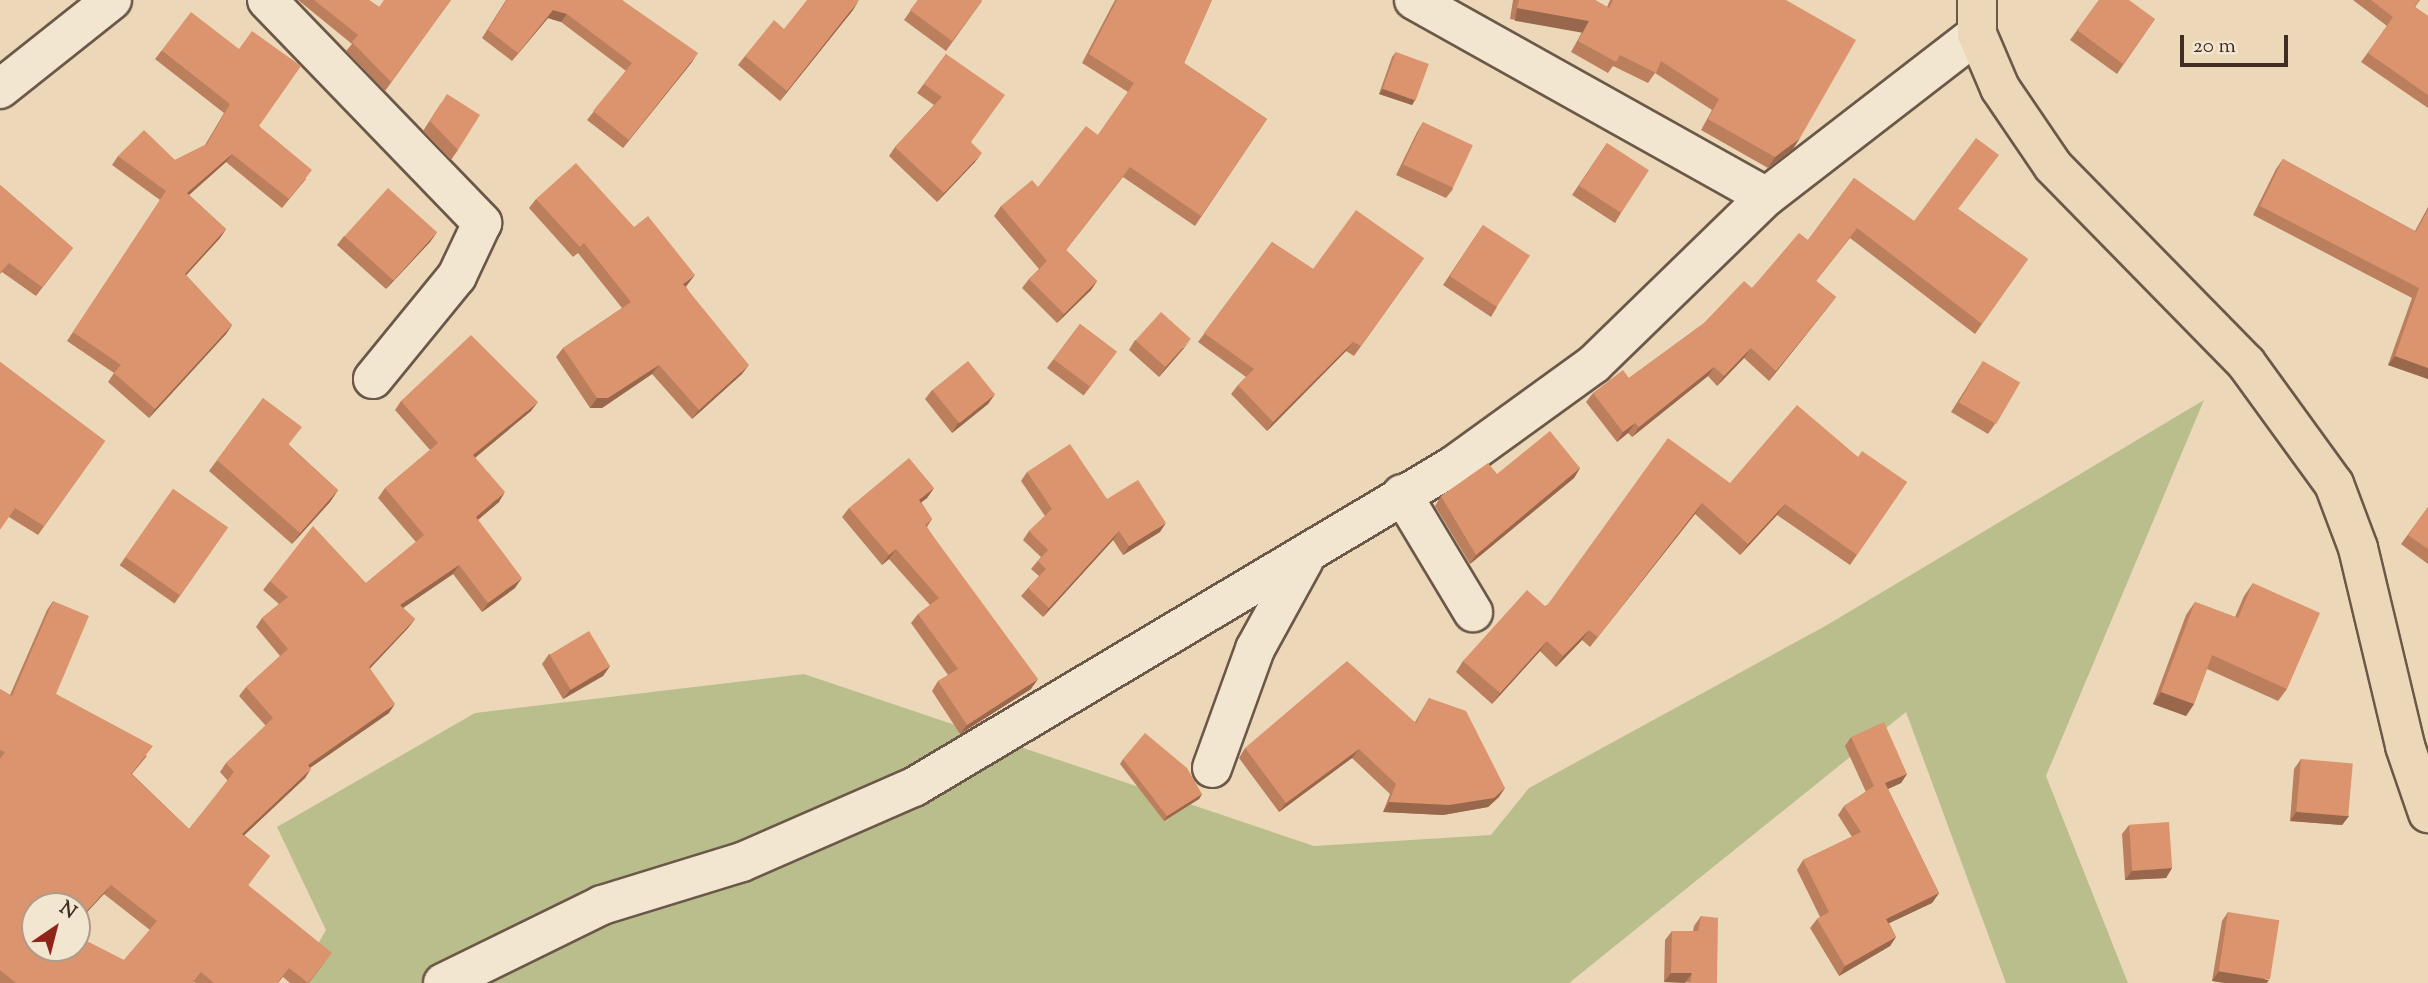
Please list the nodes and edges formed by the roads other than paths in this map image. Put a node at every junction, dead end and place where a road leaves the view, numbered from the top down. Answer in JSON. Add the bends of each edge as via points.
{"nodes":[{"id":1,"x":112,"y":0,"type":"edge"},
{"id":2,"x":267,"y":0,"type":"edge"},
{"id":3,"x":1414,"y":0,"type":"edge"},
{"id":4,"x":1977,"y":17,"type":"edge"},
{"id":5,"x":0,"y":89,"type":"edge"},
{"id":6,"x":1766,"y":197,"type":"junction"},
{"id":7,"x":373,"y":379,"type":"dead end"},
{"id":8,"x":1402,"y":494,"type":"junction"},
{"id":9,"x":1315,"y":544,"type":"junction"},
{"id":10,"x":1473,"y":612,"type":"dead end"},
{"id":11,"x":1212,"y":768,"type":"dead end"},
{"id":12,"x":2428,"y":813,"type":"edge"},
{"id":13,"x":443,"y":983,"type":"edge"}],
"edges":[{"from":1,"to":5,"type":"street"},
{"from":2,"to":7,"type":"street","via":[[482,223],[457,276]]},
{"from":3,"to":6,"type":"street"},
{"from":4,"to":6,"type":"street"},
{"from":4,"to":12,"type":"main road","via":[[2000,88],[2053,166],[2246,363],[2334,484],[2358,548],[2405,746]]},
{"from":6,"to":8,"type":"street","via":[[1575,381]]},
{"from":8,"to":9,"type":"street"},
{"from":8,"to":10,"type":"street"},
{"from":9,"to":11,"type":"street","via":[[1269,618]]},
{"from":9,"to":13,"type":"street","via":[[1196,624],[914,788],[742,862],[602,905]]}]}
